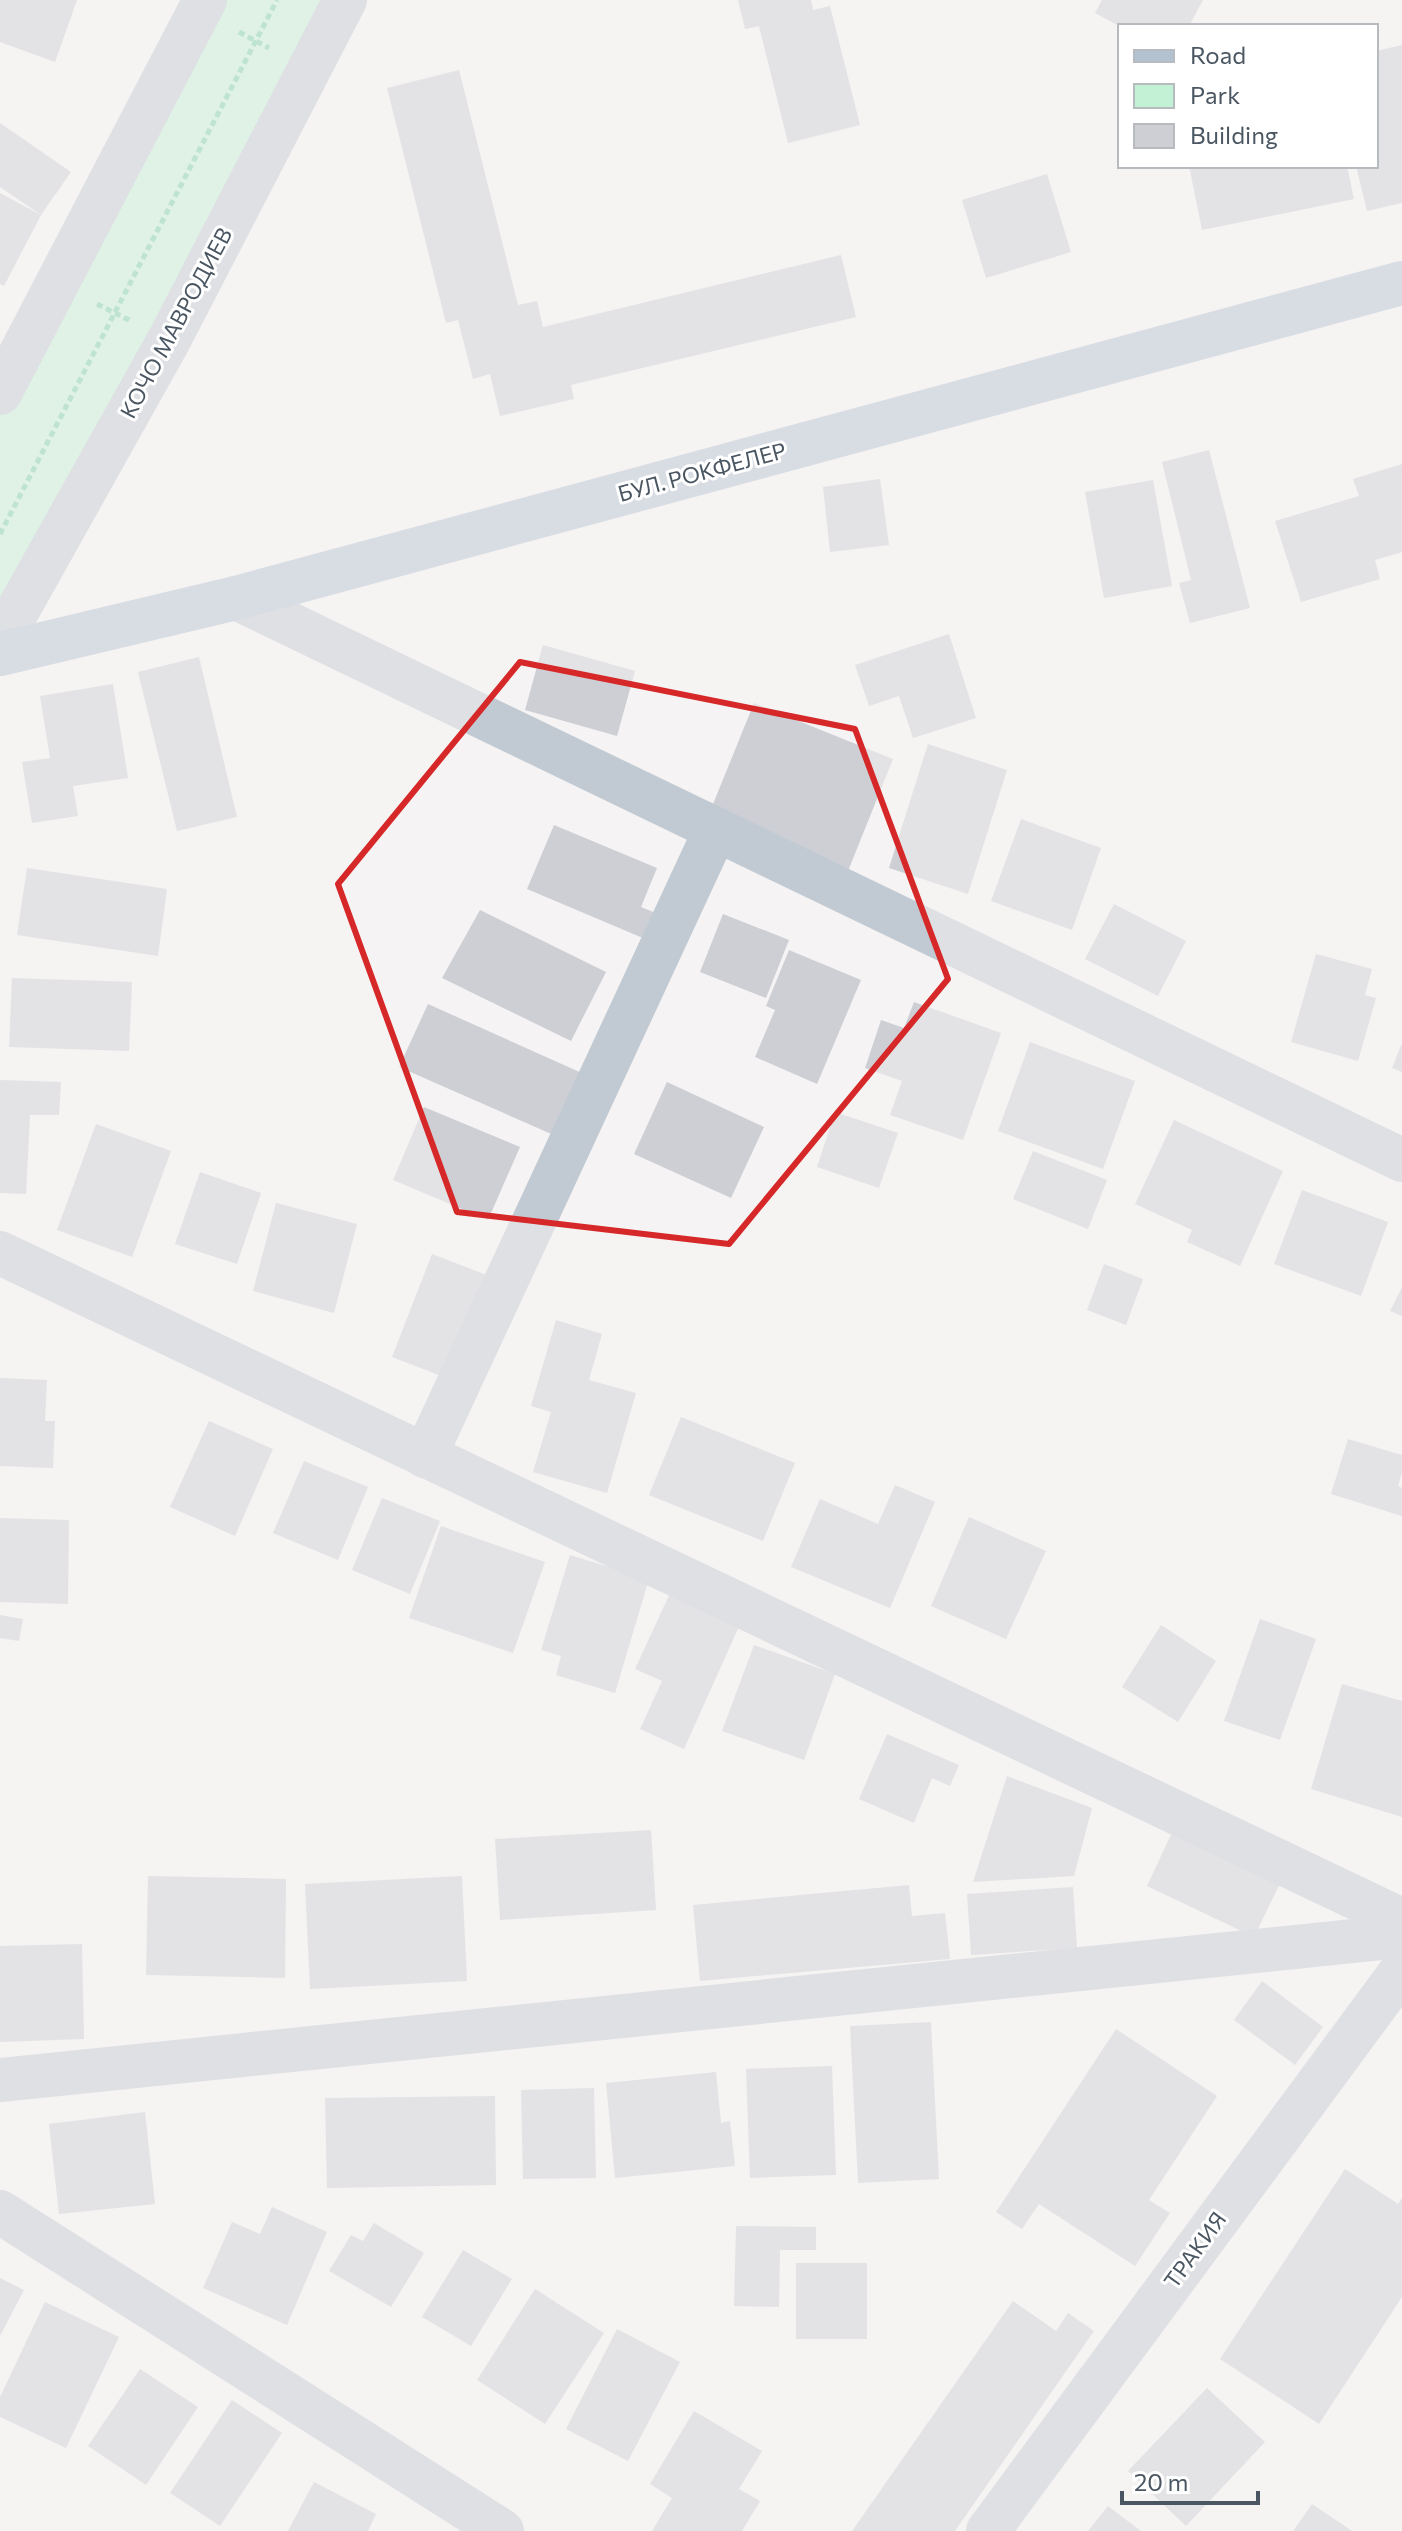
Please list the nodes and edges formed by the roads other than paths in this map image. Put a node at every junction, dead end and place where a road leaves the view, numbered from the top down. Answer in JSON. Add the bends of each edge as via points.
{"nodes":[{"id":1,"x":345,"y":0,"type":"edge"},
{"id":2,"x":195,"y":3,"type":"edge"},
{"id":3,"x":1402,"y":283,"type":"edge"},
{"id":4,"x":0,"y":393,"type":"edge"},
{"id":5,"x":236,"y":598,"type":"junction"},
{"id":6,"x":0,"y":642,"type":"edge"},
{"id":7,"x":0,"y":654,"type":"edge"},
{"id":8,"x":716,"y":829,"type":"junction"},
{"id":9,"x":1402,"y":1160,"type":"edge"},
{"id":10,"x":0,"y":1253,"type":"edge"},
{"id":11,"x":425,"y":1456,"type":"junction"},
{"id":12,"x":1402,"y":1920,"type":"edge"},
{"id":13,"x":1402,"y":1936,"type":"edge"},
{"id":14,"x":1402,"y":1970,"type":"edge"},
{"id":15,"x":0,"y":2080,"type":"edge"},
{"id":16,"x":0,"y":2212,"type":"edge"},
{"id":17,"x":502,"y":2531,"type":"edge"},
{"id":18,"x":988,"y":2531,"type":"edge"}],
"edges":[{"from":1,"to":6,"type":"street","name":"КОЧО МАВРОДИЕВ","via":[[169,340]]},
{"from":2,"to":4,"type":"street"},
{"from":3,"to":5,"type":"main road","name":"БУЛ. РОКФЕЛЕР"},
{"from":5,"to":7,"type":"main road","name":"БУЛ. РОКФЕЛЕР"},
{"from":5,"to":8,"type":"street"},
{"from":8,"to":9,"type":"street"},
{"from":8,"to":11,"type":"street"},
{"from":10,"to":11,"type":"street"},
{"from":11,"to":12,"type":"street"},
{"from":13,"to":15,"type":"street"},
{"from":14,"to":18,"type":"street","name":"ТРАКИЯ"},
{"from":16,"to":17,"type":"street"}]}
